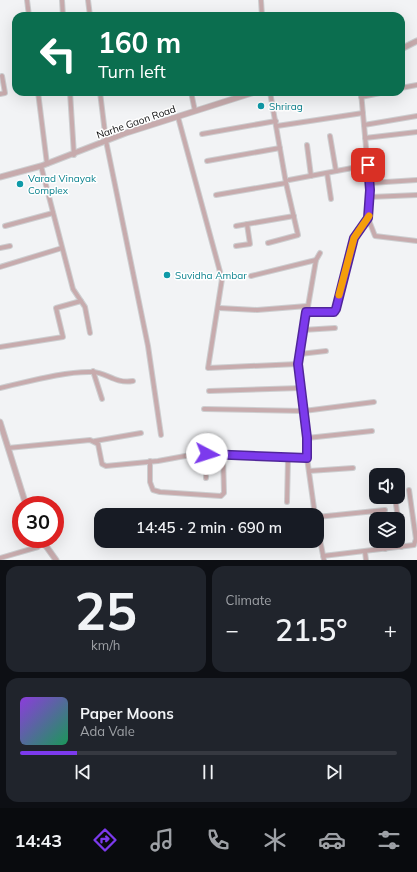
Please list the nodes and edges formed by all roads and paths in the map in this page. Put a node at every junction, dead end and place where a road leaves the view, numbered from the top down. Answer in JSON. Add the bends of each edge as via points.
{"nodes":[{"id":1,"x":26,"y":0,"type":"edge"},
{"id":2,"x":62,"y":0,"type":"edge"},
{"id":3,"x":88,"y":0,"type":"edge"},
{"id":4,"x":261,"y":0,"type":"edge"},
{"id":5,"x":28,"y":12,"type":"edge"},
{"id":6,"x":63,"y":12,"type":"edge"},
{"id":7,"x":90,"y":12,"type":"edge"},
{"id":8,"x":262,"y":12,"type":"edge"},
{"id":9,"x":417,"y":40,"type":"edge"},
{"id":10,"x":405,"y":47,"type":"edge"},
{"id":11,"x":2,"y":76,"type":"dead end"},
{"id":12,"x":417,"y":84,"type":"edge"},
{"id":13,"x":405,"y":87,"type":"edge"},
{"id":14,"x":0,"y":94,"type":"edge"},
{"id":15,"x":38,"y":96,"type":"edge"},
{"id":16,"x":70,"y":96,"type":"edge"},
{"id":17,"x":100,"y":96,"type":"edge"},
{"id":18,"x":193,"y":96,"type":"edge"},
{"id":19,"x":242,"y":96,"type":"edge"},
{"id":20,"x":271,"y":96,"type":"edge"},
{"id":21,"x":361,"y":96,"type":"edge"},
{"id":22,"x":195,"y":111,"type":"junction"},
{"id":23,"x":363,"y":114,"type":"junction"},
{"id":24,"x":417,"y":116,"type":"edge"},
{"id":25,"x":178,"y":117,"type":"junction"},
{"id":26,"x":276,"y":121,"type":"junction"},
{"id":27,"x":364,"y":125,"type":"junction"},
{"id":28,"x":277,"y":126,"type":"junction"},
{"id":29,"x":417,"y":132,"type":"edge"},
{"id":30,"x":202,"y":134,"type":"dead end"},
{"id":31,"x":330,"y":136,"type":"dead end"},
{"id":32,"x":365,"y":138,"type":"junction"},
{"id":33,"x":106,"y":141,"type":"junction"},
{"id":34,"x":307,"y":145,"type":"dead end"},
{"id":35,"x":280,"y":148,"type":"junction"},
{"id":36,"x":74,"y":155,"type":"junction"},
{"id":37,"x":206,"y":161,"type":"dead end"},
{"id":38,"x":47,"y":164,"type":"junction"},
{"id":39,"x":368,"y":165,"type":"junction"},
{"id":40,"x":41,"y":166,"type":"junction"},
{"id":41,"x":336,"y":171,"type":"junction"},
{"id":42,"x":327,"y":173,"type":"junction"},
{"id":43,"x":311,"y":176,"type":"junction"},
{"id":44,"x":0,"y":177,"type":"edge"},
{"id":45,"x":417,"y":180,"type":"edge"},
{"id":46,"x":288,"y":181,"type":"junction"},
{"id":47,"x":370,"y":183,"type":"junction"},
{"id":48,"x":216,"y":195,"type":"dead end"},
{"id":49,"x":417,"y":195,"type":"edge"},
{"id":50,"x":370,"y":197,"type":"junction"},
{"id":51,"x":331,"y":199,"type":"dead end"},
{"id":52,"x":53,"y":213,"type":"junction"},
{"id":53,"x":294,"y":216,"type":"junction"},
{"id":54,"x":368,"y":218,"type":"junction"},
{"id":55,"x":246,"y":224,"type":"junction"},
{"id":56,"x":5,"y":226,"type":"dead end"},
{"id":57,"x":236,"y":226,"type":"dead end"},
{"id":58,"x":417,"y":241,"type":"edge"},
{"id":59,"x":268,"y":242,"type":"dead end"},
{"id":60,"x":10,"y":246,"type":"dead end"},
{"id":61,"x":236,"y":246,"type":"dead end"},
{"id":62,"x":0,"y":248,"type":"edge"},
{"id":63,"x":62,"y":248,"type":"junction"},
{"id":64,"x":320,"y":253,"type":"dead end"},
{"id":65,"x":316,"y":260,"type":"junction"},
{"id":66,"x":0,"y":267,"type":"edge"},
{"id":67,"x":251,"y":276,"type":"dead end"},
{"id":68,"x":81,"y":301,"type":"junction"},
{"id":69,"x":307,"y":306,"type":"junction"},
{"id":70,"x":219,"y":308,"type":"junction"},
{"id":71,"x":306,"y":312,"type":"junction"},
{"id":72,"x":335,"y":328,"type":"dead end"},
{"id":73,"x":303,"y":330,"type":"junction"},
{"id":74,"x":90,"y":333,"type":"dead end"},
{"id":75,"x":0,"y":348,"type":"edge"},
{"id":76,"x":326,"y":351,"type":"dead end"},
{"id":77,"x":300,"y":354,"type":"junction"},
{"id":78,"x":298,"y":364,"type":"junction"},
{"id":79,"x":93,"y":372,"type":"junction"},
{"id":80,"x":133,"y":381,"type":"dead end"},
{"id":81,"x":0,"y":388,"type":"edge"},
{"id":82,"x":301,"y":388,"type":"junction"},
{"id":83,"x":209,"y":391,"type":"dead end"},
{"id":84,"x":102,"y":399,"type":"dead end"},
{"id":85,"x":374,"y":402,"type":"dead end"},
{"id":86,"x":204,"y":409,"type":"dead end"},
{"id":87,"x":304,"y":411,"type":"junction"},
{"id":88,"x":0,"y":422,"type":"edge"},
{"id":89,"x":372,"y":431,"type":"dead end"},
{"id":90,"x":141,"y":433,"type":"dead end"},
{"id":91,"x":161,"y":435,"type":"dead end"},
{"id":92,"x":307,"y":438,"type":"junction"},
{"id":93,"x":95,"y":441,"type":"junction"},
{"id":94,"x":8,"y":448,"type":"junction"},
{"id":95,"x":207,"y":454,"type":"junction"},
{"id":96,"x":224,"y":455,"type":"junction"},
{"id":97,"x":288,"y":458,"type":"junction"},
{"id":98,"x":307,"y":458,"type":"junction"},
{"id":99,"x":150,"y":461,"type":"junction"},
{"id":100,"x":353,"y":468,"type":"dead end"},
{"id":101,"x":309,"y":471,"type":"junction"},
{"id":102,"x":206,"y":478,"type":"dead end"},
{"id":103,"x":409,"y":490,"type":"dead end"},
{"id":104,"x":23,"y":496,"type":"edge"},
{"id":105,"x":287,"y":502,"type":"dead end"},
{"id":106,"x":315,"y":508,"type":"edge"},
{"id":107,"x":385,"y":510,"type":"dead end"},
{"id":108,"x":324,"y":515,"type":"edge"},
{"id":109,"x":405,"y":546,"type":"edge"},
{"id":110,"x":35,"y":548,"type":"edge"},
{"id":111,"x":47,"y":548,"type":"edge"},
{"id":112,"x":322,"y":548,"type":"edge"},
{"id":113,"x":393,"y":548,"type":"edge"},
{"id":114,"x":385,"y":549,"type":"joint"},
{"id":115,"x":365,"y":552,"type":"junction"},
{"id":116,"x":0,"y":558,"type":"edge"},
{"id":117,"x":324,"y":558,"type":"edge"},
{"id":118,"x":56,"y":560,"type":"edge"},
{"id":119,"x":366,"y":560,"type":"edge"}],
"edges":[{"from":1,"to":5,"type":"street"},
{"from":2,"to":6,"type":"street"},
{"from":3,"to":7,"type":"street"},
{"from":4,"to":8,"type":"street"},
{"from":9,"to":10,"type":"street"},
{"from":11,"to":14,"type":"street","via":[[5,93]]},
{"from":12,"to":13,"type":"street"},
{"from":15,"to":38,"type":"street"},
{"from":16,"to":36,"type":"street"},
{"from":17,"to":33,"type":"street"},
{"from":18,"to":22,"type":"street"},
{"from":19,"to":22,"type":"street","name":"Narhe Gaon Road"},
{"from":20,"to":26,"type":"street"},
{"from":21,"to":23,"type":"street"},
{"from":22,"to":25,"type":"street","name":"Narhe Gaon Road"},
{"from":23,"to":27,"type":"street"},
{"from":23,"to":28,"type":"street"},
{"from":24,"to":27,"type":"street"},
{"from":25,"to":33,"type":"street","name":"Narhe Gaon Road"},
{"from":25,"to":70,"type":"street","via":[[222,279]]},
{"from":26,"to":28,"type":"street"},
{"from":26,"to":30,"type":"street"},
{"from":27,"to":32,"type":"street"},
{"from":28,"to":35,"type":"street"},
{"from":29,"to":32,"type":"street"},
{"from":31,"to":41,"type":"street"},
{"from":32,"to":39,"type":"street"},
{"from":33,"to":36,"type":"street","name":"Narhe Gaon Road"},
{"from":33,"to":91,"type":"street","via":[[148,346]]},
{"from":34,"to":43,"type":"street"},
{"from":35,"to":37,"type":"street"},
{"from":35,"to":46,"type":"street"},
{"from":36,"to":38,"type":"street","name":"Narhe Gaon Road"},
{"from":38,"to":40,"type":"street","name":"Narhe Gaon Road"},
{"from":39,"to":41,"type":"street"},
{"from":39,"to":47,"type":"street"},
{"from":40,"to":44,"type":"street","name":"Narhe Gaon Road"},
{"from":40,"to":52,"type":"street"},
{"from":41,"to":42,"type":"street"},
{"from":42,"to":43,"type":"street"},
{"from":42,"to":51,"type":"street"},
{"from":43,"to":46,"type":"street"},
{"from":45,"to":47,"type":"street"},
{"from":46,"to":48,"type":"street"},
{"from":46,"to":53,"type":"street"},
{"from":47,"to":50,"type":"street"},
{"from":49,"to":50,"type":"street"},
{"from":50,"to":54,"type":"street"},
{"from":52,"to":56,"type":"street"},
{"from":52,"to":63,"type":"street"},
{"from":53,"to":55,"type":"street"},
{"from":53,"to":59,"type":"street","via":[[298,235]]},
{"from":54,"to":58,"type":"street","via":[[375,236]]},
{"from":54,"to":71,"type":"street","via":[[354,238],[336,309],[334,312]]},
{"from":55,"to":57,"type":"street"},
{"from":55,"to":61,"type":"street","via":[[250,244]]},
{"from":60,"to":62,"type":"street"},
{"from":63,"to":66,"type":"street"},
{"from":63,"to":68,"type":"street","via":[[73,289]]},
{"from":64,"to":65,"type":"street"},
{"from":65,"to":67,"type":"street"},
{"from":65,"to":69,"type":"street"},
{"from":68,"to":74,"type":"street","via":[[85,307]]},
{"from":68,"to":75,"type":"street","via":[[56,308],[63,337]]},
{"from":69,"to":70,"type":"street","via":[[262,310]]},
{"from":69,"to":71,"type":"street"},
{"from":70,"to":78,"type":"street","via":[[208,368]]},
{"from":71,"to":73,"type":"street"},
{"from":72,"to":73,"type":"street"},
{"from":73,"to":77,"type":"street"},
{"from":76,"to":77,"type":"street"},
{"from":77,"to":78,"type":"street"},
{"from":78,"to":82,"type":"street"},
{"from":79,"to":80,"type":"street","via":[[122,383]]},
{"from":79,"to":81,"type":"street","via":[[66,374]]},
{"from":79,"to":84,"type":"street"},
{"from":82,"to":83,"type":"street"},
{"from":82,"to":87,"type":"street"},
{"from":85,"to":87,"type":"street"},
{"from":86,"to":87,"type":"street"},
{"from":87,"to":92,"type":"street"},
{"from":88,"to":94,"type":"street"},
{"from":89,"to":92,"type":"street"},
{"from":90,"to":93,"type":"street"},
{"from":92,"to":98,"type":"street"},
{"from":93,"to":94,"type":"street"},
{"from":93,"to":99,"type":"street","via":[[98,444],[100,461],[104,466]]},
{"from":94,"to":104,"type":"street"},
{"from":95,"to":96,"type":"street"},
{"from":95,"to":99,"type":"street"},
{"from":95,"to":102,"type":"street"},
{"from":96,"to":97,"type":"street"},
{"from":96,"to":99,"type":"street","via":[[224,493],[221,496],[153,490],[150,482]]},
{"from":97,"to":98,"type":"street"},
{"from":97,"to":105,"type":"street"},
{"from":98,"to":101,"type":"street"},
{"from":100,"to":101,"type":"street"},
{"from":101,"to":106,"type":"street"},
{"from":103,"to":109,"type":"street","via":[[416,542],[414,545]]},
{"from":107,"to":108,"type":"street"},
{"from":110,"to":116,"type":"street"},
{"from":111,"to":118,"type":"street"},
{"from":112,"to":117,"type":"street"},
{"from":113,"to":114,"type":"street"},
{"from":114,"to":115,"type":"street"},
{"from":115,"to":117,"type":"street"},
{"from":115,"to":119,"type":"street"}]}
